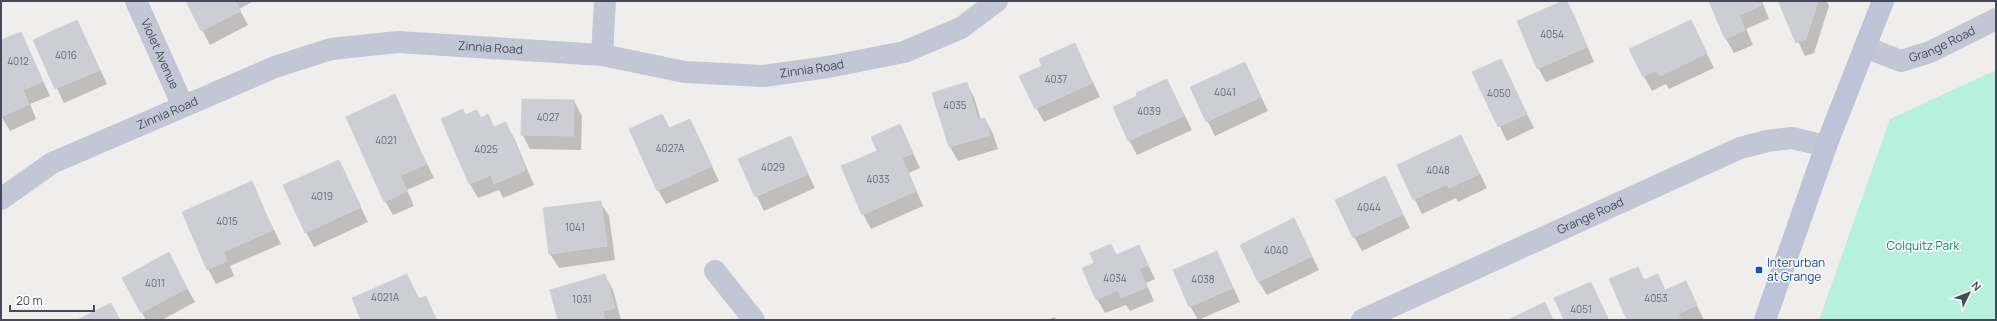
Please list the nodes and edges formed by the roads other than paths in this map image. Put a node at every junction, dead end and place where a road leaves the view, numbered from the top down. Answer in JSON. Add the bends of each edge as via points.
{"nodes":[{"id":1,"x":136,"y":1,"type":"edge"},
{"id":2,"x":605,"y":1,"type":"edge"},
{"id":3,"x":997,"y":1,"type":"edge"},
{"id":4,"x":1883,"y":1,"type":"edge"},
{"id":5,"x":1996,"y":19,"type":"edge"},
{"id":6,"x":1865,"y":47,"type":"junction"},
{"id":7,"x":602,"y":55,"type":"junction"},
{"id":8,"x":183,"y":106,"type":"junction"},
{"id":9,"x":1826,"y":146,"type":"junction"},
{"id":10,"x":1,"y":199,"type":"edge"},
{"id":11,"x":715,"y":271,"type":"dead end"},
{"id":12,"x":754,"y":320,"type":"edge"},
{"id":13,"x":1362,"y":320,"type":"edge"},
{"id":14,"x":1765,"y":320,"type":"edge"}],
"edges":[{"from":1,"to":8,"type":"street","name":"Violet Avenue"},
{"from":2,"to":7,"type":"street"},
{"from":3,"to":7,"type":"street","name":"Zinnia Road","via":[[961,28],[904,52],[764,76],[685,72]]},
{"from":4,"to":6,"type":"main road"},
{"from":5,"to":6,"type":"street","name":"Grange Road","via":[[1930,52],[1901,61]]},
{"from":6,"to":9,"type":"main road"},
{"from":7,"to":8,"type":"street","name":"Zinnia Road","via":[[398,42],[331,49],[275,67]]},
{"from":8,"to":10,"type":"street","name":"Zinnia Road","via":[[52,163]]},
{"from":9,"to":13,"type":"street","name":"Grange Road","via":[[1792,138],[1740,148]]},
{"from":9,"to":14,"type":"main road"},
{"from":11,"to":12,"type":"street"}]}
